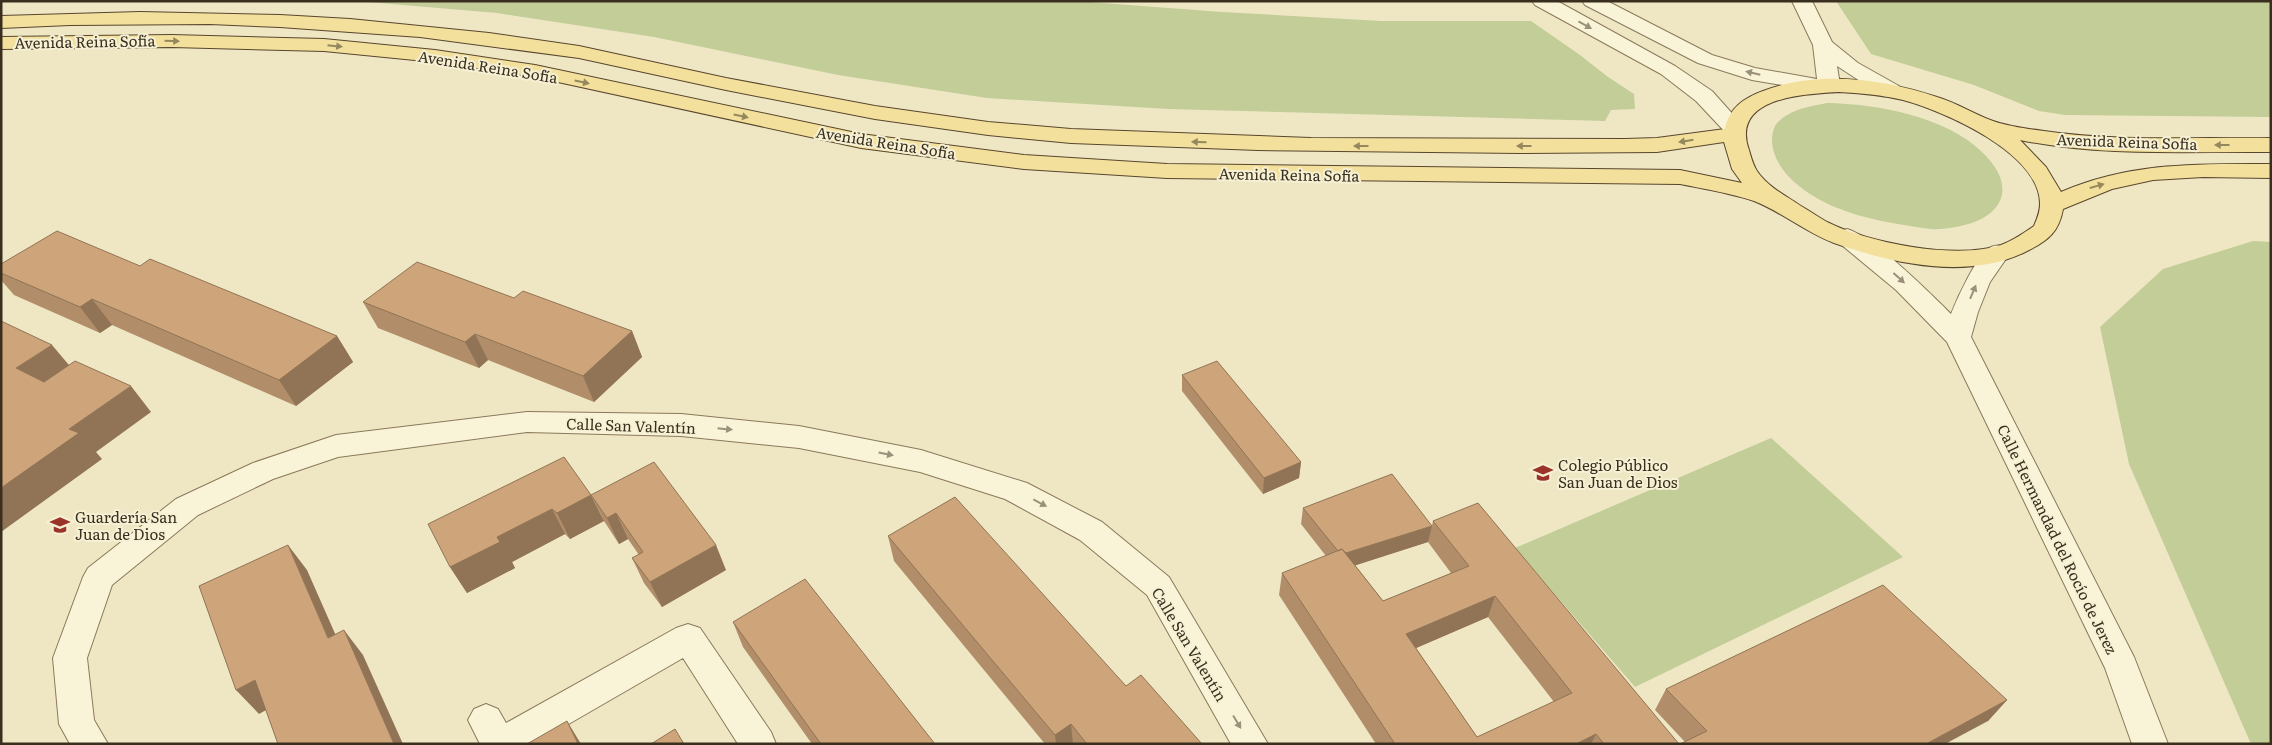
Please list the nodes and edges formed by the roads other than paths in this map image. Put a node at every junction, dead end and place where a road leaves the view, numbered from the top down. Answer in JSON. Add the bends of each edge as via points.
{"nodes":[{"id":1,"x":1542,"y":1,"type":"edge"},
{"id":2,"x":1592,"y":1,"type":"edge"},
{"id":3,"x":1802,"y":1,"type":"edge"},
{"id":4,"x":1,"y":22,"type":"edge"},
{"id":5,"x":1,"y":43,"type":"edge"},
{"id":6,"x":1823,"y":45,"type":"junction"},
{"id":7,"x":1823,"y":85,"type":"junction"},
{"id":8,"x":1891,"y":91,"type":"junction"},
{"id":9,"x":1984,"y":125,"type":"junction"},
{"id":10,"x":1735,"y":131,"type":"junction"},
{"id":11,"x":2271,"y":145,"type":"edge"},
{"id":12,"x":2271,"y":171,"type":"edge"},
{"id":13,"x":1775,"y":201,"type":"junction"},
{"id":14,"x":2052,"y":205,"type":"junction"},
{"id":15,"x":1847,"y":238,"type":"junction"},
{"id":16,"x":1998,"y":253,"type":"junction"},
{"id":17,"x":1958,"y":337,"type":"junction"},
{"id":18,"x":495,"y":736,"type":"edge"},
{"id":19,"x":90,"y":744,"type":"edge"},
{"id":20,"x":758,"y":744,"type":"edge"},
{"id":21,"x":1250,"y":744,"type":"edge"},
{"id":22,"x":2150,"y":744,"type":"edge"}],
"edges":[{"from":1,"to":10,"type":"street","one_way":true,"via":[[1668,70],[1704,96]]},
{"from":7,"to":2,"type":"street","one_way":true,"via":[[1752,74],[1705,59]]},
{"from":3,"to":6,"type":"street"},
{"from":10,"to":4,"type":"main road","name":"Avenida Reina Sofía","one_way":true,"via":[[1657,145],[1575,146],[1316,146],[1027,133],[882,114],[561,49],[450,35],[341,24],[203,19]]},
{"from":5,"to":13,"type":"main road","name":"Avenida Reina Sofía","one_way":true,"via":[[172,41],[305,45],[435,56],[536,71],[861,141],[1024,162],[1195,172],[1680,177]]},
{"from":6,"to":7,"type":"street"},
{"from":6,"to":8,"type":"street","via":[[1851,67]]},
{"from":7,"to":8,"type":"main road","name":"Avenida Reina Sofía"},
{"from":7,"to":10,"type":"main road","name":"Avenida Reina Sofía","via":[[1796,87],[1760,98],[1738,116]]},
{"from":8,"to":9,"type":"main road","name":"Avenida Reina Sofía","via":[[1941,106]]},
{"from":11,"to":9,"type":"main road","name":"Avenida Reina Sofía","one_way":true,"via":[[2094,144],[2044,138]]},
{"from":9,"to":14,"type":"main road","name":"Avenida Reina Sofía","via":[[2020,150],[2044,178]]},
{"from":10,"to":13,"type":"main road","name":"Avenida Reina Sofía","via":[[1732,142],[1745,171]]},
{"from":14,"to":12,"type":"main road","name":"Avenida Reina Sofía","one_way":true,"via":[[2088,189],[2135,176]]},
{"from":13,"to":15,"type":"main road","name":"Avenida Reina Sofía","via":[[1821,228]]},
{"from":14,"to":16,"type":"main road","name":"Avenida Reina Sofía","via":[[2044,230],[2019,248]]},
{"from":15,"to":16,"type":"main road","name":"Avenida Reina Sofía","via":[[1927,258],[1978,258]]},
{"from":15,"to":17,"type":"street","name":"Calle Hermandad del Rocío de Jerez","one_way":true,"via":[[1891,271]]},
{"from":17,"to":16,"type":"street","one_way":true,"via":[[1978,280]]},
{"from":17,"to":22,"type":"street","name":"Calle Hermandad del Rocío de Jerez","via":[[2122,667]]},
{"from":18,"to":20,"type":"street","via":[[688,638]]},
{"from":19,"to":21,"type":"street","name":"Calle San Valentín","one_way":true,"via":[[77,724],[70,658],[99,576],[187,507],[263,471],[336,446],[527,422],[681,424],[799,437],[921,461],[1016,491],[1091,531],[1158,586]]}]}
